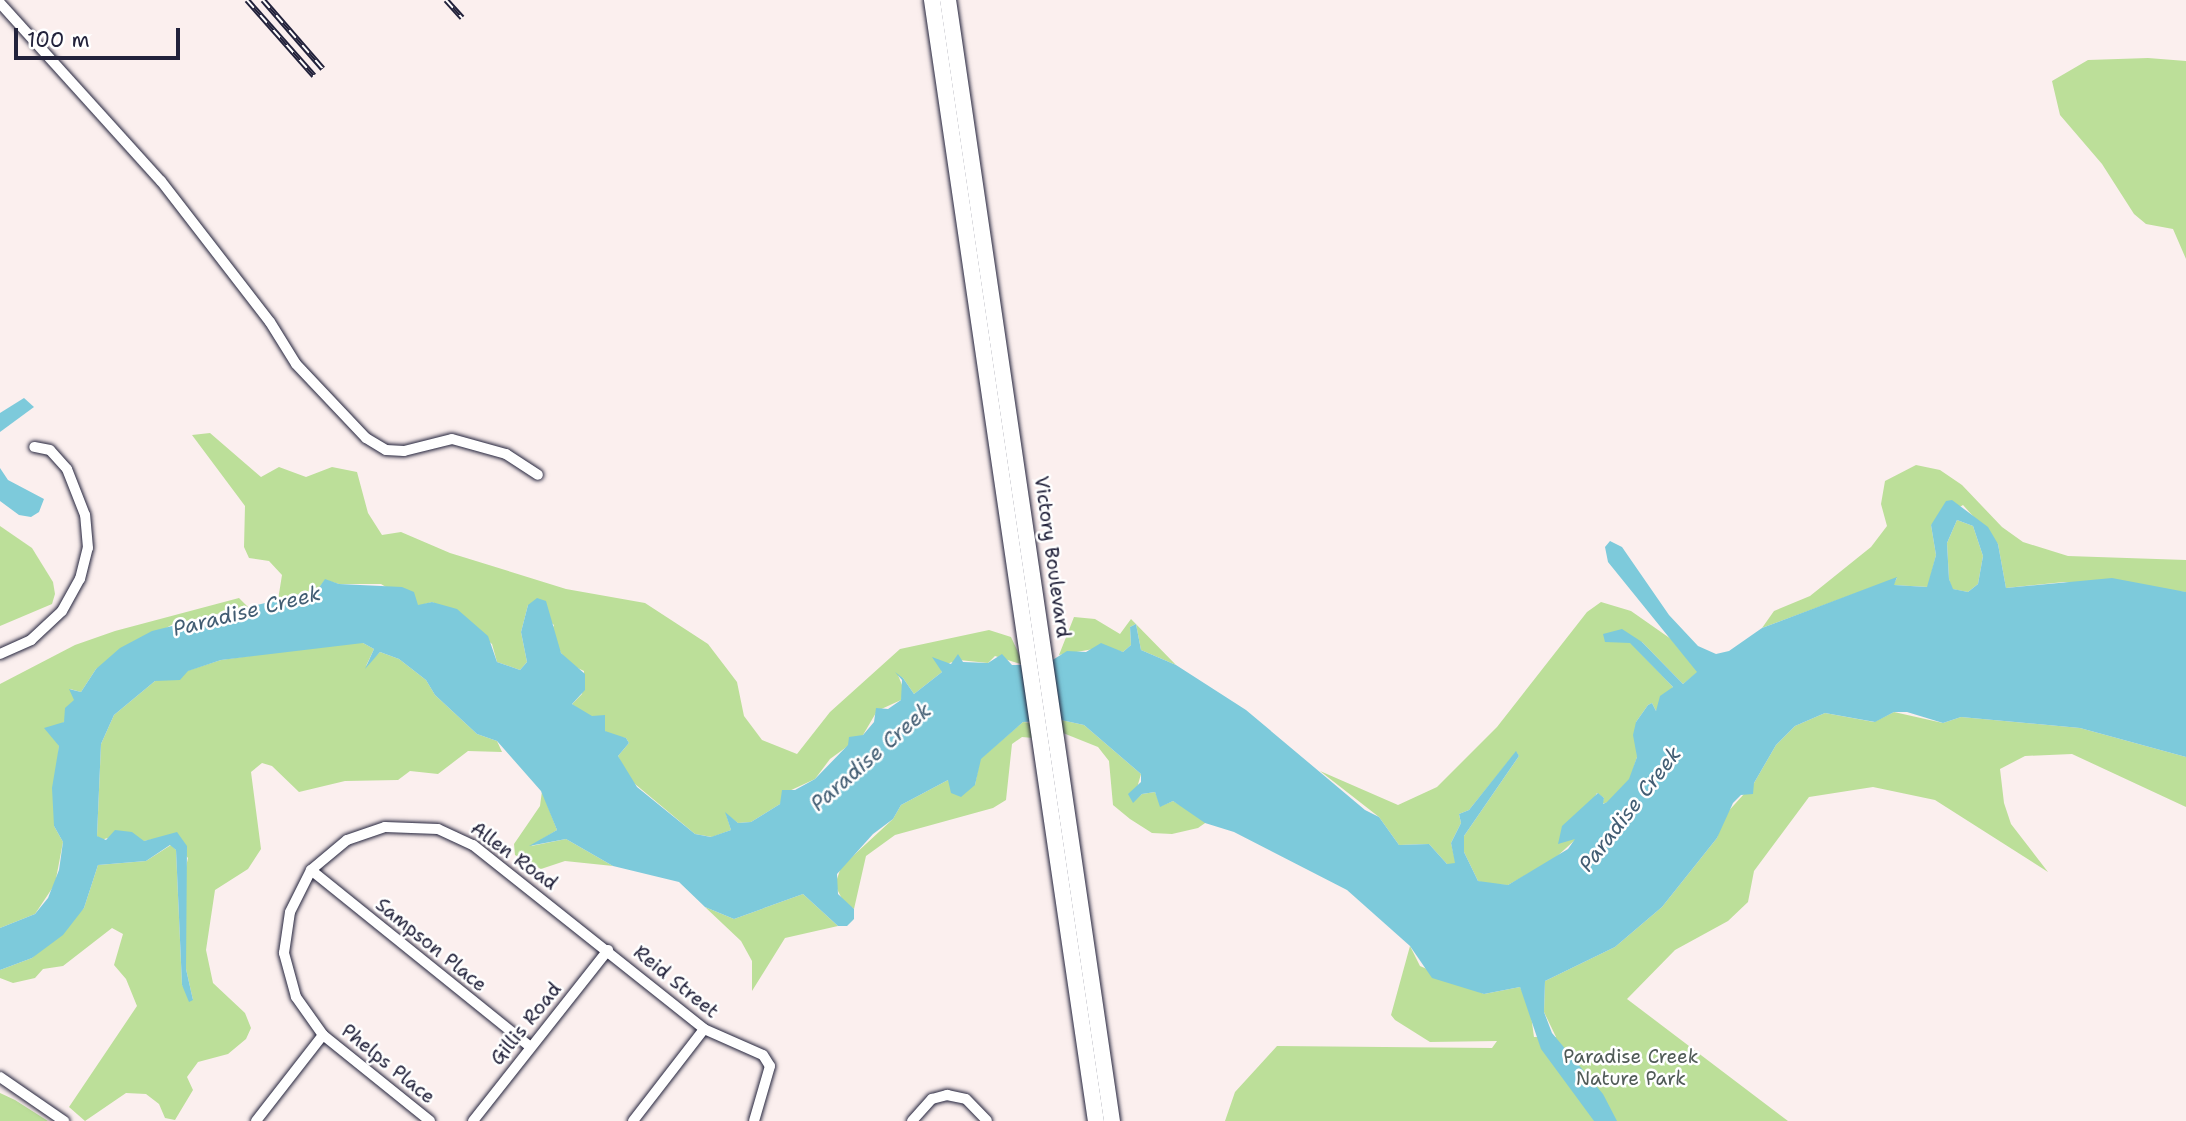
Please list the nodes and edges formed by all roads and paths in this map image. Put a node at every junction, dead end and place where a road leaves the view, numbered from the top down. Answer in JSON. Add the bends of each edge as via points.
{"nodes":[{"id":1,"x":932,"y":0,"type":"edge"},
{"id":2,"x":948,"y":0,"type":"edge"},
{"id":3,"x":0,"y":2,"type":"edge"},
{"id":4,"x":34,"y":447,"type":"dead end"},
{"id":5,"x":538,"y":475,"type":"dead end"},
{"id":6,"x":1035,"y":640,"type":"junction"},
{"id":7,"x":0,"y":654,"type":"edge"},
{"id":8,"x":1051,"y":752,"type":"junction"},
{"id":9,"x":311,"y":870,"type":"junction"},
{"id":10,"x":608,"y":950,"type":"junction"},
{"id":11,"x":704,"y":1030,"type":"junction"},
{"id":12,"x":323,"y":1035,"type":"junction"},
{"id":13,"x":530,"y":1047,"type":"junction"},
{"id":14,"x":0,"y":1077,"type":"edge"},
{"id":15,"x":64,"y":1121,"type":"edge"},
{"id":16,"x":256,"y":1121,"type":"edge"},
{"id":17,"x":430,"y":1121,"type":"edge"},
{"id":18,"x":473,"y":1121,"type":"edge"},
{"id":19,"x":632,"y":1121,"type":"edge"},
{"id":20,"x":754,"y":1121,"type":"edge"},
{"id":21,"x":912,"y":1121,"type":"edge"},
{"id":22,"x":987,"y":1121,"type":"edge"},
{"id":23,"x":1096,"y":1121,"type":"edge"},
{"id":24,"x":1112,"y":1121,"type":"edge"}],
"edges":[{"from":1,"to":6,"type":"main road","name":"Victory Boulevard"},
{"from":2,"to":6,"type":"main road","name":"Victory Boulevard"},
{"from":3,"to":5,"type":"street","via":[[161,180],[270,322],[296,365],[366,438],[386,450],[404,451],[452,439],[506,454]]},
{"from":4,"to":7,"type":"street","via":[[50,450],[67,469],[85,515],[88,548],[80,579],[62,611],[31,640]]},
{"from":6,"to":8,"type":"main road","name":"Victory Boulevard"},
{"from":8,"to":23,"type":"main road","name":"Victory Boulevard"},
{"from":8,"to":24,"type":"main road","name":"Victory Boulevard"},
{"from":9,"to":10,"type":"street","name":"Allen Road","via":[[346,841],[370,831],[402,825],[438,828],[490,856]]},
{"from":9,"to":12,"type":"street","name":"Allen Road","via":[[290,912],[285,953],[296,997]]},
{"from":9,"to":13,"type":"street","name":"Sampson Place"},
{"from":10,"to":11,"type":"street","name":"Reid Street"},
{"from":10,"to":13,"type":"street","name":"Gillis Road"},
{"from":11,"to":19,"type":"street"},
{"from":11,"to":20,"type":"street","name":"Reid Street","via":[[763,1055],[770,1066]]},
{"from":12,"to":16,"type":"street"},
{"from":12,"to":17,"type":"street","name":"Phelps Place"},
{"from":13,"to":18,"type":"street","name":"Gillis Road"},
{"from":14,"to":15,"type":"street"},
{"from":21,"to":22,"type":"street","via":[[932,1099],[947,1095],[966,1099]]}]}
